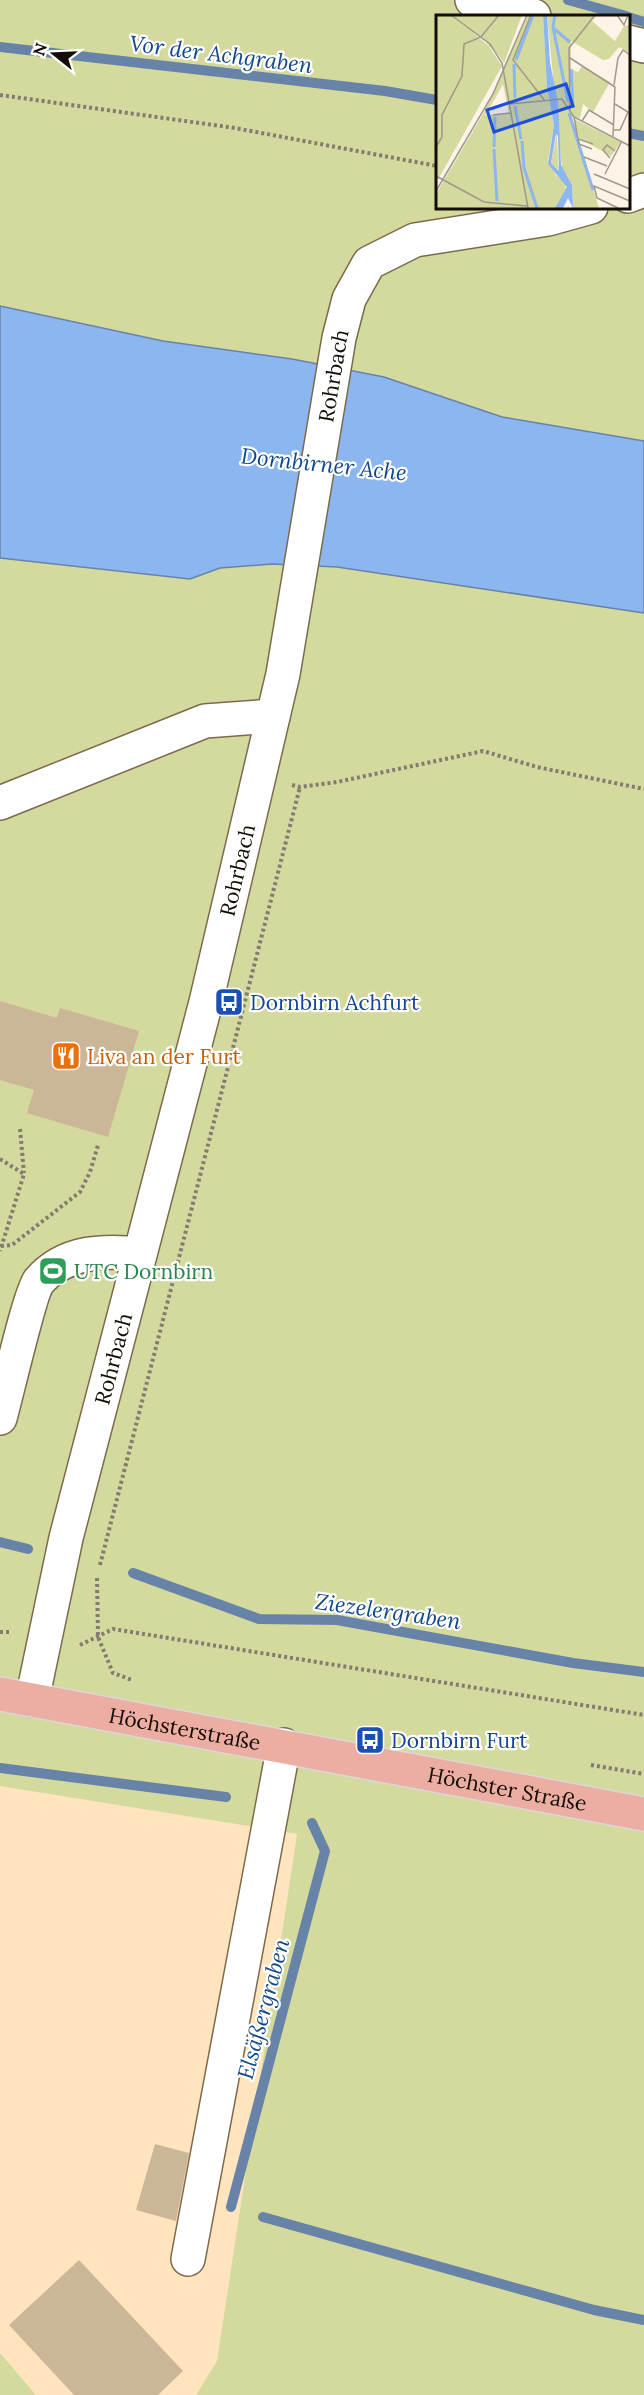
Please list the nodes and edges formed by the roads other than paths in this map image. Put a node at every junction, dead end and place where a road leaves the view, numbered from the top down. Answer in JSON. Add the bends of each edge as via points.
{"nodes":[{"id":1,"x":472,"y":0,"type":"edge"},
{"id":2,"x":530,"y":15,"type":"edge"},
{"id":3,"x":629,"y":42,"type":"edge"},
{"id":4,"x":644,"y":46,"type":"edge"},
{"id":5,"x":644,"y":189,"type":"edge"},
{"id":6,"x":629,"y":195,"type":"edge"},
{"id":7,"x":587,"y":208,"type":"edge"},
{"id":8,"x":273,"y":716,"type":"junction"},
{"id":9,"x":0,"y":803,"type":"edge"},
{"id":10,"x":140,"y":1254,"type":"junction"},
{"id":11,"x":0,"y":1418,"type":"edge"},
{"id":12,"x":0,"y":1694,"type":"edge"},
{"id":13,"x":32,"y":1700,"type":"junction"},
{"id":14,"x":284,"y":1745,"type":"junction"},
{"id":15,"x":369,"y":1764,"type":"joint"},
{"id":16,"x":644,"y":1814,"type":"edge"},
{"id":17,"x":188,"y":2259,"type":"dead end"}],
"edges":[{"from":1,"to":2,"type":"street"},
{"from":3,"to":4,"type":"street"},
{"from":5,"to":6,"type":"street"},
{"from":7,"to":8,"type":"street","name":"Rohrbach","via":[[548,219],[415,240],[369,263],[349,299]]},
{"from":8,"to":9,"type":"street","via":[[205,721]]},
{"from":8,"to":10,"type":"street","name":"Rohrbach","via":[[206,1002]]},
{"from":10,"to":11,"type":"street","via":[[95,1252],[59,1263],[37,1283]]},
{"from":10,"to":13,"type":"street","name":"Rohrbach","via":[[66,1538]]},
{"from":12,"to":13,"type":"main road","name":"Höchsterstraße"},
{"from":13,"to":14,"type":"main road","name":"Höchsterstraße"},
{"from":14,"to":15,"type":"main road","name":"Höchsterstraße"},
{"from":14,"to":17,"type":"street"},
{"from":15,"to":16,"type":"main road","name":"Höchster Straße"}]}
